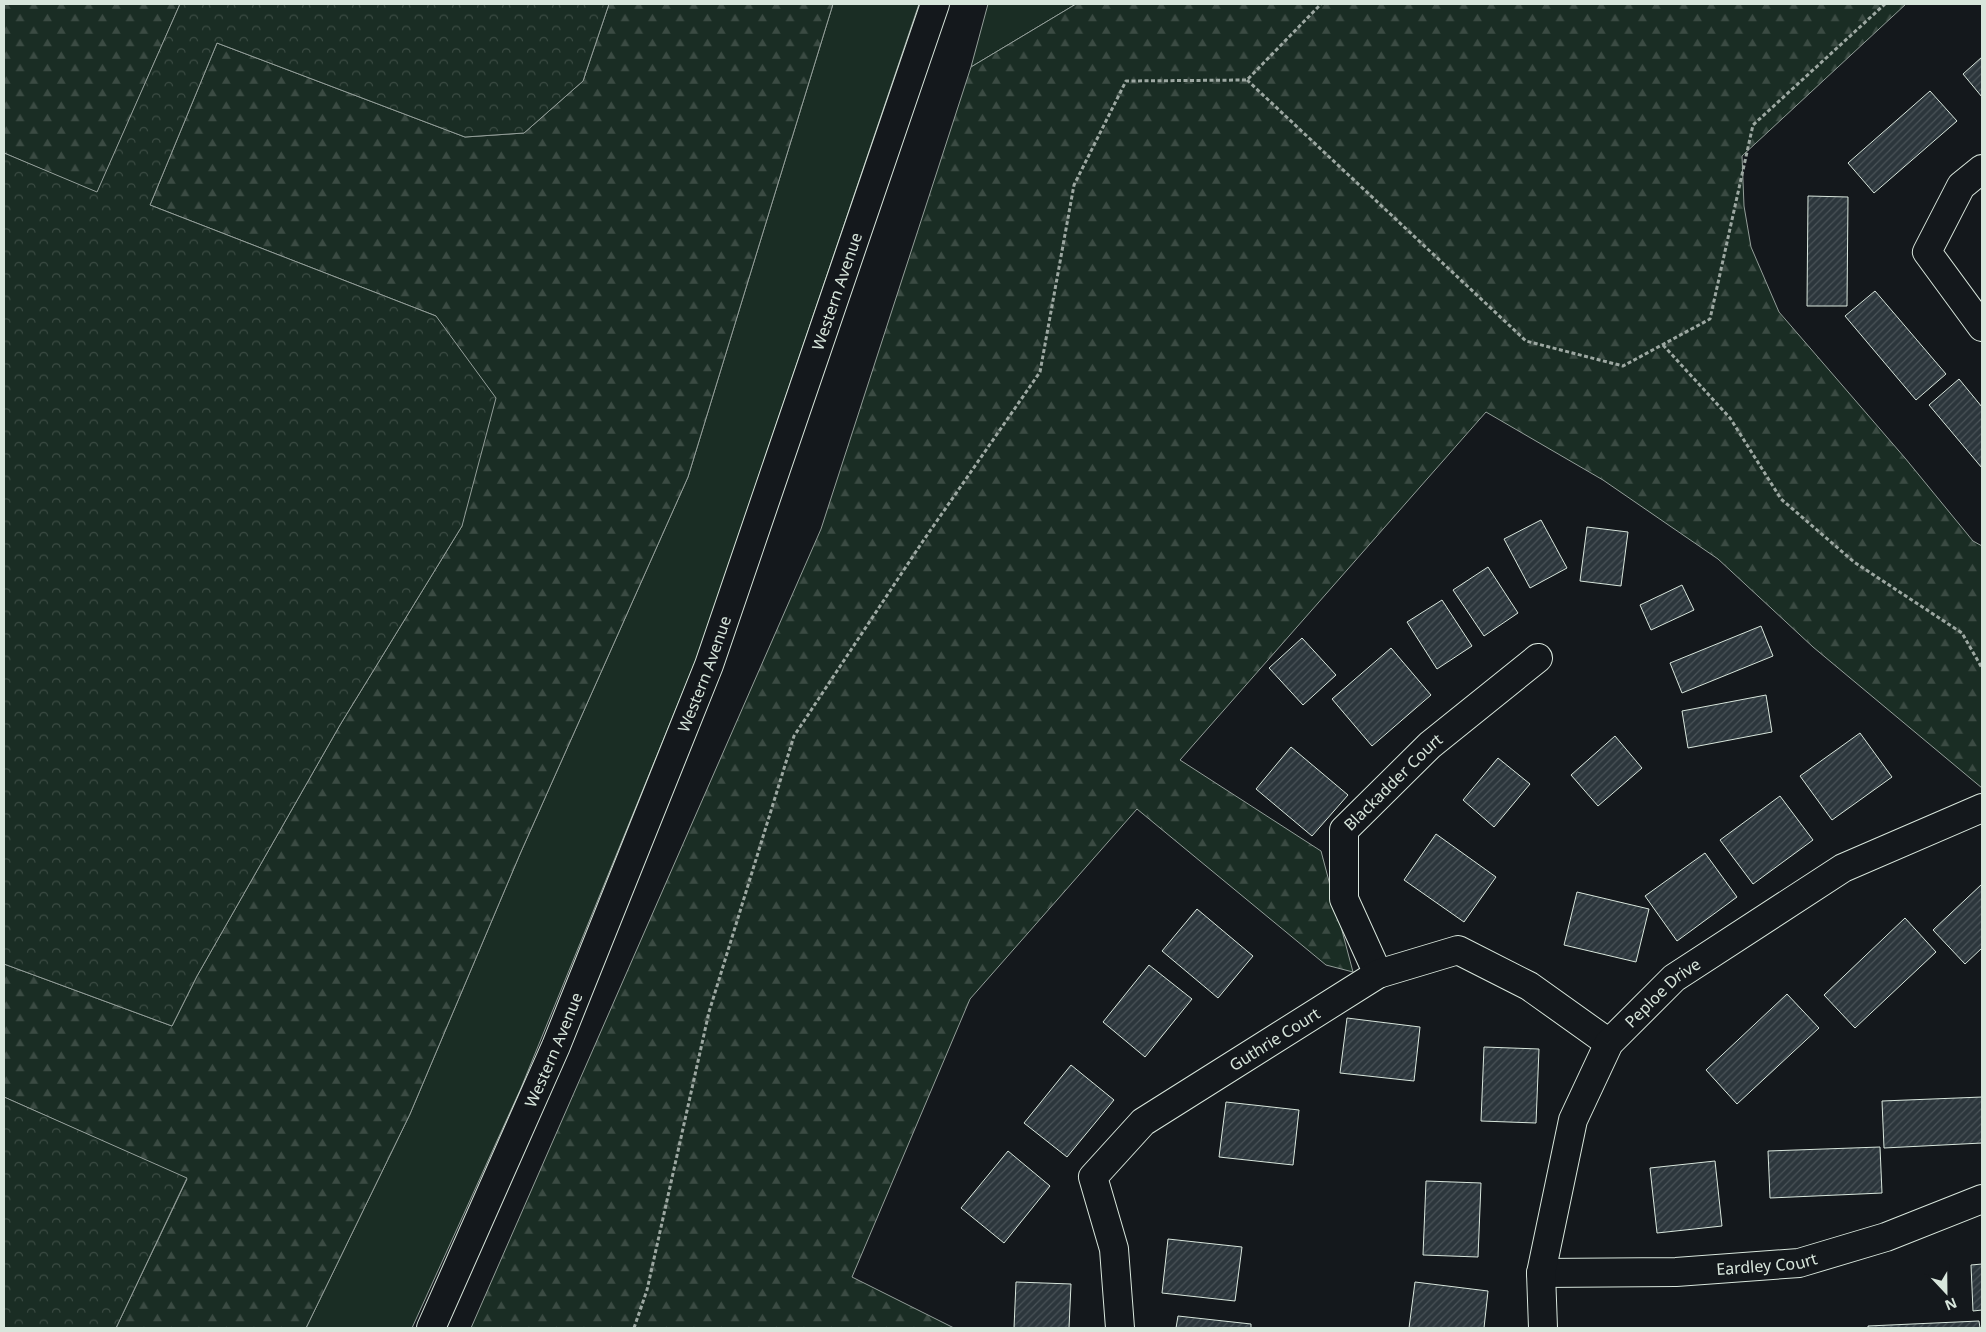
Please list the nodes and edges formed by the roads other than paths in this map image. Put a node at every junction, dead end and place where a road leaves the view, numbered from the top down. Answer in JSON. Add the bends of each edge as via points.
{"nodes":[{"id":1,"x":935,"y":4,"type":"edge"},
{"id":2,"x":1982,"y":169,"type":"edge"},
{"id":3,"x":1982,"y":327,"type":"edge"},
{"id":4,"x":1538,"y":658,"type":"dead end"},
{"id":5,"x":1982,"y":808,"type":"edge"},
{"id":6,"x":1378,"y":974,"type":"junction"},
{"id":7,"x":1609,"y":1043,"type":"junction"},
{"id":8,"x":1982,"y":1200,"type":"edge"},
{"id":9,"x":1541,"y":1273,"type":"junction"},
{"id":10,"x":431,"y":1328,"type":"edge"},
{"id":11,"x":1120,"y":1328,"type":"edge"},
{"id":12,"x":1543,"y":1328,"type":"edge"}],
"edges":[{"from":1,"to":10,"type":"street","name":"Western Avenue","via":[[709,664],[556,1046]]},
{"from":2,"to":3,"type":"street","via":[[1961,186],[1927,252]]},
{"from":4,"to":6,"type":"street","name":"Blackadder Court","via":[[1430,745],[1344,830],[1344,899]]},
{"from":5,"to":7,"type":"street","name":"Peploe Drive","via":[[1844,868],[1674,978]]},
{"from":6,"to":7,"type":"street","name":"Guthrie Court","via":[[1458,950],[1529,986]]},
{"from":6,"to":11,"type":"street","name":"Guthrie Court","via":[[1143,1122],[1093,1177],[1114,1249]]},
{"from":7,"to":9,"type":"street","name":"Peploe Drive","via":[[1573,1120]]},
{"from":8,"to":9,"type":"street","name":"Eardley Court","via":[[1886,1237],[1799,1263],[1676,1272]]},
{"from":9,"to":12,"type":"street","name":"Peploe Drive"}]}
